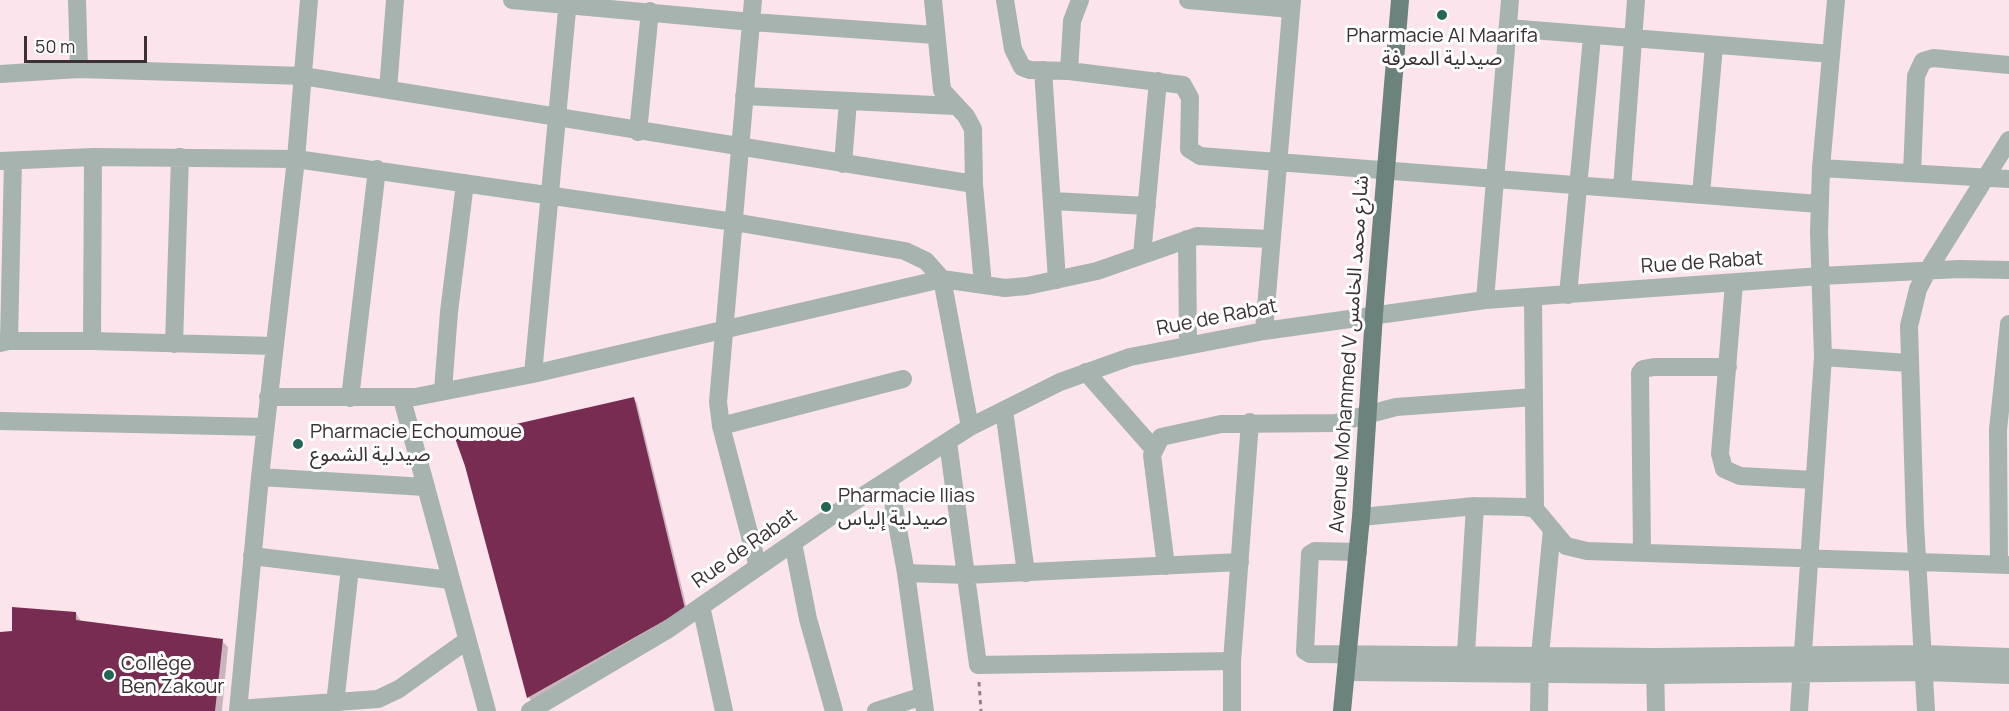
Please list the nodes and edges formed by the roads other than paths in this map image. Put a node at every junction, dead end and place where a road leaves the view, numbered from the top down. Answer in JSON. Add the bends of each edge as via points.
{"nodes":[{"id":1,"x":78,"y":0,"type":"edge"},
{"id":2,"x":309,"y":0,"type":"edge"},
{"id":3,"x":395,"y":0,"type":"edge"},
{"id":4,"x":512,"y":0,"type":"edge"},
{"id":5,"x":753,"y":0,"type":"edge"},
{"id":6,"x":933,"y":0,"type":"edge"},
{"id":7,"x":1005,"y":0,"type":"edge"},
{"id":8,"x":1080,"y":0,"type":"edge"},
{"id":9,"x":1188,"y":0,"type":"edge"},
{"id":10,"x":1400,"y":0,"type":"edge"},
{"id":11,"x":1510,"y":0,"type":"edge"},
{"id":12,"x":1636,"y":0,"type":"edge"},
{"id":13,"x":1836,"y":0,"type":"edge"},
{"id":14,"x":568,"y":3,"type":"edge"},
{"id":15,"x":1292,"y":4,"type":"edge"},
{"id":16,"x":650,"y":11,"type":"junction"},
{"id":17,"x":752,"y":22,"type":"junction"},
{"id":18,"x":1508,"y":28,"type":"junction"},
{"id":19,"x":935,"y":35,"type":"junction"},
{"id":20,"x":1592,"y":37,"type":"junction"},
{"id":21,"x":1633,"y":40,"type":"junction"},
{"id":22,"x":1714,"y":46,"type":"junction"},
{"id":23,"x":1831,"y":54,"type":"junction"},
{"id":24,"x":2009,"y":65,"type":"edge"},
{"id":25,"x":78,"y":69,"type":"junction"},
{"id":26,"x":1043,"y":70,"type":"junction"},
{"id":27,"x":1069,"y":72,"type":"junction"},
{"id":28,"x":0,"y":74,"type":"edge"},
{"id":29,"x":303,"y":76,"type":"junction"},
{"id":30,"x":1158,"y":81,"type":"junction"},
{"id":31,"x":388,"y":90,"type":"junction"},
{"id":32,"x":744,"y":96,"type":"junction"},
{"id":33,"x":849,"y":101,"type":"junction"},
{"id":34,"x":955,"y":106,"type":"junction"},
{"id":35,"x":558,"y":119,"type":"junction"},
{"id":36,"x":639,"y":132,"type":"junction"},
{"id":37,"x":2009,"y":140,"type":"edge"},
{"id":38,"x":740,"y":147,"type":"junction"},
{"id":39,"x":93,"y":157,"type":"junction"},
{"id":40,"x":180,"y":158,"type":"junction"},
{"id":41,"x":296,"y":159,"type":"junction"},
{"id":42,"x":7,"y":161,"type":"edge"},
{"id":43,"x":1280,"y":162,"type":"junction"},
{"id":44,"x":843,"y":164,"type":"junction"},
{"id":45,"x":1821,"y":168,"type":"junction"},
{"id":46,"x":377,"y":169,"type":"junction"},
{"id":47,"x":1385,"y":170,"type":"junction"},
{"id":48,"x":1912,"y":173,"type":"junction"},
{"id":49,"x":1495,"y":178,"type":"junction"},
{"id":50,"x":1986,"y":178,"type":"junction"},
{"id":51,"x":2009,"y":179,"type":"edge"},
{"id":52,"x":465,"y":183,"type":"junction"},
{"id":53,"x":974,"y":184,"type":"junction"},
{"id":54,"x":1578,"y":185,"type":"junction"},
{"id":55,"x":1622,"y":188,"type":"junction"},
{"id":56,"x":1701,"y":194,"type":"junction"},
{"id":57,"x":551,"y":197,"type":"junction"},
{"id":58,"x":1053,"y":201,"type":"junction"},
{"id":59,"x":1819,"y":204,"type":"junction"},
{"id":60,"x":1147,"y":206,"type":"junction"},
{"id":61,"x":734,"y":222,"type":"junction"},
{"id":62,"x":1187,"y":239,"type":"junction"},
{"id":63,"x":1271,"y":239,"type":"junction"},
{"id":64,"x":1142,"y":255,"type":"junction"},
{"id":65,"x":1928,"y":270,"type":"junction"},
{"id":66,"x":2009,"y":270,"type":"edge"},
{"id":67,"x":1821,"y":276,"type":"junction"},
{"id":68,"x":942,"y":279,"type":"junction"},
{"id":69,"x":1057,"y":280,"type":"junction"},
{"id":70,"x":1734,"y":283,"type":"junction"},
{"id":71,"x":983,"y":285,"type":"junction"},
{"id":72,"x":1568,"y":295,"type":"junction"},
{"id":73,"x":1533,"y":297,"type":"junction"},
{"id":74,"x":1485,"y":300,"type":"junction"},
{"id":75,"x":1374,"y":314,"type":"junction"},
{"id":76,"x":2009,"y":324,"type":"edge"},
{"id":77,"x":725,"y":329,"type":"junction"},
{"id":78,"x":1264,"y":331,"type":"junction"},
{"id":79,"x":92,"y":341,"type":"junction"},
{"id":80,"x":5,"y":342,"type":"edge"},
{"id":81,"x":174,"y":344,"type":"junction"},
{"id":82,"x":2008,"y":344,"type":"edge"},
{"id":83,"x":1188,"y":345,"type":"junction"},
{"id":84,"x":274,"y":346,"type":"junction"},
{"id":85,"x":1823,"y":357,"type":"junction"},
{"id":86,"x":1908,"y":363,"type":"junction"},
{"id":87,"x":1728,"y":367,"type":"junction"},
{"id":88,"x":1086,"y":372,"type":"junction"},
{"id":89,"x":533,"y":374,"type":"junction"},
{"id":90,"x":903,"y":379,"type":"dead end"},
{"id":91,"x":443,"y":391,"type":"junction"},
{"id":92,"x":268,"y":397,"type":"junction"},
{"id":93,"x":1534,"y":397,"type":"junction"},
{"id":94,"x":350,"y":398,"type":"junction"},
{"id":95,"x":402,"y":399,"type":"junction"},
{"id":96,"x":1004,"y":410,"type":"junction"},
{"id":97,"x":1369,"y":413,"type":"junction"},
{"id":98,"x":0,"y":420,"type":"edge"},
{"id":99,"x":1250,"y":422,"type":"junction"},
{"id":100,"x":721,"y":426,"type":"junction"},
{"id":101,"x":265,"y":427,"type":"junction"},
{"id":102,"x":970,"y":427,"type":"junction"},
{"id":103,"x":948,"y":442,"type":"junction"},
{"id":104,"x":1153,"y":448,"type":"junction"},
{"id":105,"x":260,"y":477,"type":"junction"},
{"id":106,"x":889,"y":480,"type":"junction"},
{"id":107,"x":1814,"y":480,"type":"junction"},
{"id":108,"x":425,"y":487,"type":"junction"},
{"id":109,"x":1475,"y":506,"type":"junction"},
{"id":110,"x":1535,"y":509,"type":"junction"},
{"id":111,"x":1361,"y":517,"type":"junction"},
{"id":112,"x":1552,"y":529,"type":"junction"},
{"id":113,"x":793,"y":543,"type":"junction"},
{"id":114,"x":1358,"y":552,"type":"junction"},
{"id":115,"x":1642,"y":553,"type":"junction"},
{"id":116,"x":252,"y":556,"type":"junction"},
{"id":117,"x":1808,"y":556,"type":"junction"},
{"id":118,"x":1240,"y":562,"type":"junction"},
{"id":119,"x":1917,"y":563,"type":"junction"},
{"id":120,"x":2004,"y":564,"type":"edge"},
{"id":121,"x":1166,"y":566,"type":"junction"},
{"id":122,"x":758,"y":567,"type":"junction"},
{"id":123,"x":350,"y":568,"type":"junction"},
{"id":124,"x":906,"y":573,"type":"junction"},
{"id":125,"x":1026,"y":573,"type":"junction"},
{"id":126,"x":966,"y":575,"type":"junction"},
{"id":127,"x":450,"y":580,"type":"junction"},
{"id":128,"x":701,"y":606,"type":"junction"},
{"id":129,"x":466,"y":641,"type":"junction"},
{"id":130,"x":1349,"y":652,"type":"junction"},
{"id":131,"x":1466,"y":653,"type":"junction"},
{"id":132,"x":1540,"y":655,"type":"junction"},
{"id":133,"x":2009,"y":657,"type":"edge"},
{"id":134,"x":1232,"y":661,"type":"junction"},
{"id":135,"x":1925,"y":663,"type":"junction"},
{"id":136,"x":1803,"y":664,"type":"junction"},
{"id":137,"x":1655,"y":666,"type":"junction"},
{"id":138,"x":1347,"y":672,"type":"junction"},
{"id":139,"x":1539,"y":674,"type":"junction"},
{"id":140,"x":2009,"y":675,"type":"edge"},
{"id":141,"x":924,"y":703,"type":"edge"},
{"id":142,"x":335,"y":704,"type":"junction"},
{"id":143,"x":238,"y":710,"type":"edge"},
{"id":144,"x":487,"y":711,"type":"edge"},
{"id":145,"x":530,"y":711,"type":"edge"},
{"id":146,"x":724,"y":711,"type":"edge"},
{"id":147,"x":834,"y":711,"type":"edge"},
{"id":148,"x":876,"y":711,"type":"edge"},
{"id":149,"x":1232,"y":711,"type":"edge"},
{"id":150,"x":1342,"y":711,"type":"edge"},
{"id":151,"x":1539,"y":711,"type":"edge"},
{"id":152,"x":1656,"y":711,"type":"edge"},
{"id":153,"x":1799,"y":711,"type":"edge"},
{"id":154,"x":1926,"y":711,"type":"edge"}],
"edges":[{"from":1,"to":25,"type":"street"},
{"from":2,"to":29,"type":"street"},
{"from":3,"to":31,"type":"street"},
{"from":4,"to":14,"type":"street"},
{"from":5,"to":17,"type":"street"},
{"from":6,"to":19,"type":"street"},
{"from":7,"to":26,"type":"street","via":[[1016,60],[1030,70]]},
{"from":8,"to":27,"type":"street","via":[[1072,21]]},
{"from":9,"to":15,"type":"street"},
{"from":10,"to":47,"type":"main road","name":"Avenue Mohammed V شارع محمد الخامس"},
{"from":11,"to":18,"type":"street"},
{"from":12,"to":21,"type":"street"},
{"from":13,"to":23,"type":"street"},
{"from":14,"to":16,"type":"street"},
{"from":14,"to":35,"type":"street"},
{"from":15,"to":43,"type":"street"},
{"from":16,"to":17,"type":"street"},
{"from":16,"to":36,"type":"street"},
{"from":17,"to":19,"type":"street"},
{"from":17,"to":32,"type":"street"},
{"from":18,"to":20,"type":"street"},
{"from":18,"to":49,"type":"street"},
{"from":19,"to":34,"type":"street","via":[[942,90]]},
{"from":20,"to":21,"type":"street"},
{"from":20,"to":54,"type":"street"},
{"from":21,"to":22,"type":"street"},
{"from":21,"to":55,"type":"street"},
{"from":22,"to":23,"type":"street"},
{"from":22,"to":56,"type":"street"},
{"from":23,"to":45,"type":"street"},
{"from":24,"to":48,"type":"street","via":[[1933,58],[1923,61],[1916,76]]},
{"from":25,"to":28,"type":"street"},
{"from":25,"to":29,"type":"street"},
{"from":26,"to":27,"type":"street"},
{"from":26,"to":58,"type":"street"},
{"from":27,"to":30,"type":"street"},
{"from":29,"to":31,"type":"street"},
{"from":29,"to":41,"type":"street"},
{"from":30,"to":43,"type":"street","via":[[1183,85],[1187,91],[1188,144],[1194,153]]},
{"from":30,"to":60,"type":"street"},
{"from":31,"to":35,"type":"street"},
{"from":32,"to":33,"type":"street"},
{"from":32,"to":38,"type":"street"},
{"from":33,"to":34,"type":"street"},
{"from":33,"to":44,"type":"street"},
{"from":34,"to":53,"type":"street","via":[[973,129]]},
{"from":35,"to":36,"type":"street"},
{"from":35,"to":57,"type":"street"},
{"from":36,"to":38,"type":"street"},
{"from":37,"to":50,"type":"street"},
{"from":38,"to":44,"type":"street"},
{"from":38,"to":61,"type":"street"},
{"from":39,"to":40,"type":"street"},
{"from":39,"to":42,"type":"street"},
{"from":39,"to":79,"type":"street"},
{"from":40,"to":41,"type":"street"},
{"from":40,"to":81,"type":"street"},
{"from":41,"to":46,"type":"street"},
{"from":41,"to":84,"type":"street"},
{"from":42,"to":80,"type":"street"},
{"from":43,"to":47,"type":"street"},
{"from":43,"to":63,"type":"street"},
{"from":44,"to":53,"type":"street"},
{"from":45,"to":48,"type":"street"},
{"from":45,"to":59,"type":"street"},
{"from":46,"to":52,"type":"street"},
{"from":46,"to":94,"type":"street"},
{"from":47,"to":49,"type":"street"},
{"from":47,"to":75,"type":"main road","name":"Avenue Mohammed V شارع محمد الخامس"},
{"from":48,"to":50,"type":"street"},
{"from":49,"to":54,"type":"street"},
{"from":49,"to":74,"type":"street"},
{"from":50,"to":51,"type":"street"},
{"from":50,"to":65,"type":"street"},
{"from":52,"to":57,"type":"street"},
{"from":52,"to":91,"type":"street"},
{"from":53,"to":71,"type":"street"},
{"from":54,"to":55,"type":"street"},
{"from":54,"to":72,"type":"street"},
{"from":55,"to":56,"type":"street"},
{"from":56,"to":59,"type":"street"},
{"from":57,"to":61,"type":"street"},
{"from":57,"to":89,"type":"street"},
{"from":58,"to":60,"type":"street"},
{"from":58,"to":69,"type":"street"},
{"from":59,"to":67,"type":"street"},
{"from":60,"to":64,"type":"street"},
{"from":61,"to":68,"type":"street","via":[[905,252],[926,261]]},
{"from":61,"to":77,"type":"street"},
{"from":62,"to":63,"type":"street","via":[[1222,235]]},
{"from":62,"to":64,"type":"street"},
{"from":62,"to":83,"type":"street"},
{"from":63,"to":78,"type":"street"},
{"from":64,"to":69,"type":"street"},
{"from":65,"to":66,"type":"street","name":"Rue de Rabat"},
{"from":65,"to":67,"type":"street","name":"Rue de Rabat"},
{"from":65,"to":86,"type":"street","via":[[1913,306]]},
{"from":67,"to":70,"type":"street","name":"Rue de Rabat"},
{"from":67,"to":85,"type":"street"},
{"from":68,"to":71,"type":"street"},
{"from":68,"to":77,"type":"street"},
{"from":68,"to":102,"type":"street"},
{"from":69,"to":71,"type":"street","via":[[1005,288]]},
{"from":70,"to":72,"type":"street","name":"Rue de Rabat"},
{"from":70,"to":87,"type":"street"},
{"from":72,"to":73,"type":"street","name":"Rue de Rabat"},
{"from":73,"to":74,"type":"street","name":"Rue de Rabat"},
{"from":73,"to":93,"type":"street"},
{"from":74,"to":75,"type":"street","name":"Rue de Rabat"},
{"from":75,"to":78,"type":"street","name":"Rue de Rabat"},
{"from":75,"to":97,"type":"main road","name":"Avenue Mohammed V شارع محمد الخامس"},
{"from":76,"to":82,"type":"street"},
{"from":77,"to":89,"type":"street"},
{"from":77,"to":100,"type":"street","via":[[718,385]]},
{"from":78,"to":83,"type":"street","name":"Rue de Rabat"},
{"from":79,"to":80,"type":"street"},
{"from":79,"to":81,"type":"street"},
{"from":81,"to":84,"type":"street"},
{"from":82,"to":120,"type":"street","via":[[1998,429]]},
{"from":83,"to":88,"type":"street","name":"Rue de Rabat","via":[[1130,357]]},
{"from":84,"to":92,"type":"street"},
{"from":85,"to":86,"type":"street"},
{"from":85,"to":107,"type":"street"},
{"from":86,"to":119,"type":"street"},
{"from":87,"to":107,"type":"street","via":[[1720,454],[1724,469],[1740,476]]},
{"from":87,"to":115,"type":"street","via":[[1654,367],[1640,373]]},
{"from":88,"to":96,"type":"street","name":"Rue de Rabat"},
{"from":88,"to":104,"type":"street"},
{"from":89,"to":91,"type":"street"},
{"from":90,"to":100,"type":"street"},
{"from":91,"to":95,"type":"street"},
{"from":92,"to":94,"type":"street"},
{"from":92,"to":101,"type":"street"},
{"from":93,"to":97,"type":"street","via":[[1396,407]]},
{"from":93,"to":110,"type":"street"},
{"from":94,"to":95,"type":"street"},
{"from":95,"to":108,"type":"street"},
{"from":96,"to":102,"type":"street","name":"Rue de Rabat"},
{"from":96,"to":125,"type":"street"},
{"from":97,"to":99,"type":"street","via":[[1336,423]]},
{"from":97,"to":111,"type":"main road","name":"Avenue Mohammed V شارع محمد الخامس"},
{"from":98,"to":101,"type":"street"},
{"from":99,"to":104,"type":"street","via":[[1173,433],[1161,437]]},
{"from":99,"to":118,"type":"street"},
{"from":100,"to":122,"type":"street"},
{"from":101,"to":105,"type":"street"},
{"from":102,"to":103,"type":"street","name":"Rue de Rabat"},
{"from":103,"to":106,"type":"street","name":"Rue de Rabat"},
{"from":103,"to":126,"type":"street"},
{"from":104,"to":121,"type":"street"},
{"from":105,"to":108,"type":"street"},
{"from":105,"to":116,"type":"street"},
{"from":106,"to":113,"type":"street","name":"Rue de Rabat"},
{"from":106,"to":124,"type":"street"},
{"from":107,"to":117,"type":"street"},
{"from":108,"to":127,"type":"street"},
{"from":109,"to":110,"type":"street"},
{"from":109,"to":111,"type":"street"},
{"from":109,"to":131,"type":"street"},
{"from":110,"to":112,"type":"street"},
{"from":111,"to":114,"type":"main road","name":"Avenue Mohammed V شارع محمد الخامس"},
{"from":112,"to":115,"type":"street","via":[[1574,549]]},
{"from":112,"to":132,"type":"street"},
{"from":113,"to":122,"type":"street","name":"Rue de Rabat"},
{"from":113,"to":147,"type":"street","via":[[808,619]]},
{"from":114,"to":130,"type":"main road","name":"Avenue Mohammed V شارع محمد الخامس"},
{"from":114,"to":130,"type":"street","via":[[1315,551],[1308,561],[1305,651]]},
{"from":115,"to":117,"type":"street"},
{"from":116,"to":123,"type":"street"},
{"from":116,"to":143,"type":"street"},
{"from":117,"to":119,"type":"street"},
{"from":117,"to":136,"type":"street"},
{"from":118,"to":121,"type":"street"},
{"from":118,"to":134,"type":"street"},
{"from":119,"to":120,"type":"street"},
{"from":119,"to":135,"type":"street"},
{"from":121,"to":125,"type":"street"},
{"from":122,"to":128,"type":"street","name":"Rue de Rabat"},
{"from":123,"to":127,"type":"street"},
{"from":123,"to":142,"type":"street"},
{"from":124,"to":126,"type":"street"},
{"from":124,"to":141,"type":"street"},
{"from":125,"to":126,"type":"street"},
{"from":126,"to":134,"type":"street","via":[[978,665]]},
{"from":127,"to":129,"type":"street"},
{"from":128,"to":145,"type":"street","name":"Rue de Rabat"},
{"from":128,"to":146,"type":"street"},
{"from":129,"to":142,"type":"street","via":[[388,696]]},
{"from":129,"to":144,"type":"street"},
{"from":130,"to":131,"type":"street"},
{"from":130,"to":138,"type":"main road","name":"Avenue Mohammed V شارع محمد الخامس"},
{"from":131,"to":132,"type":"street"},
{"from":132,"to":137,"type":"street"},
{"from":132,"to":139,"type":"street"},
{"from":133,"to":135,"type":"street"},
{"from":134,"to":149,"type":"street"},
{"from":135,"to":136,"type":"street"},
{"from":135,"to":140,"type":"street"},
{"from":135,"to":154,"type":"street"},
{"from":136,"to":137,"type":"street"},
{"from":136,"to":153,"type":"street"},
{"from":137,"to":139,"type":"street"},
{"from":137,"to":152,"type":"street"},
{"from":138,"to":139,"type":"street"},
{"from":138,"to":150,"type":"main road","name":"Avenue Mohammed V شارع محمد الخامس"},
{"from":139,"to":151,"type":"street"},
{"from":141,"to":148,"type":"street"},
{"from":142,"to":143,"type":"street"}]}
